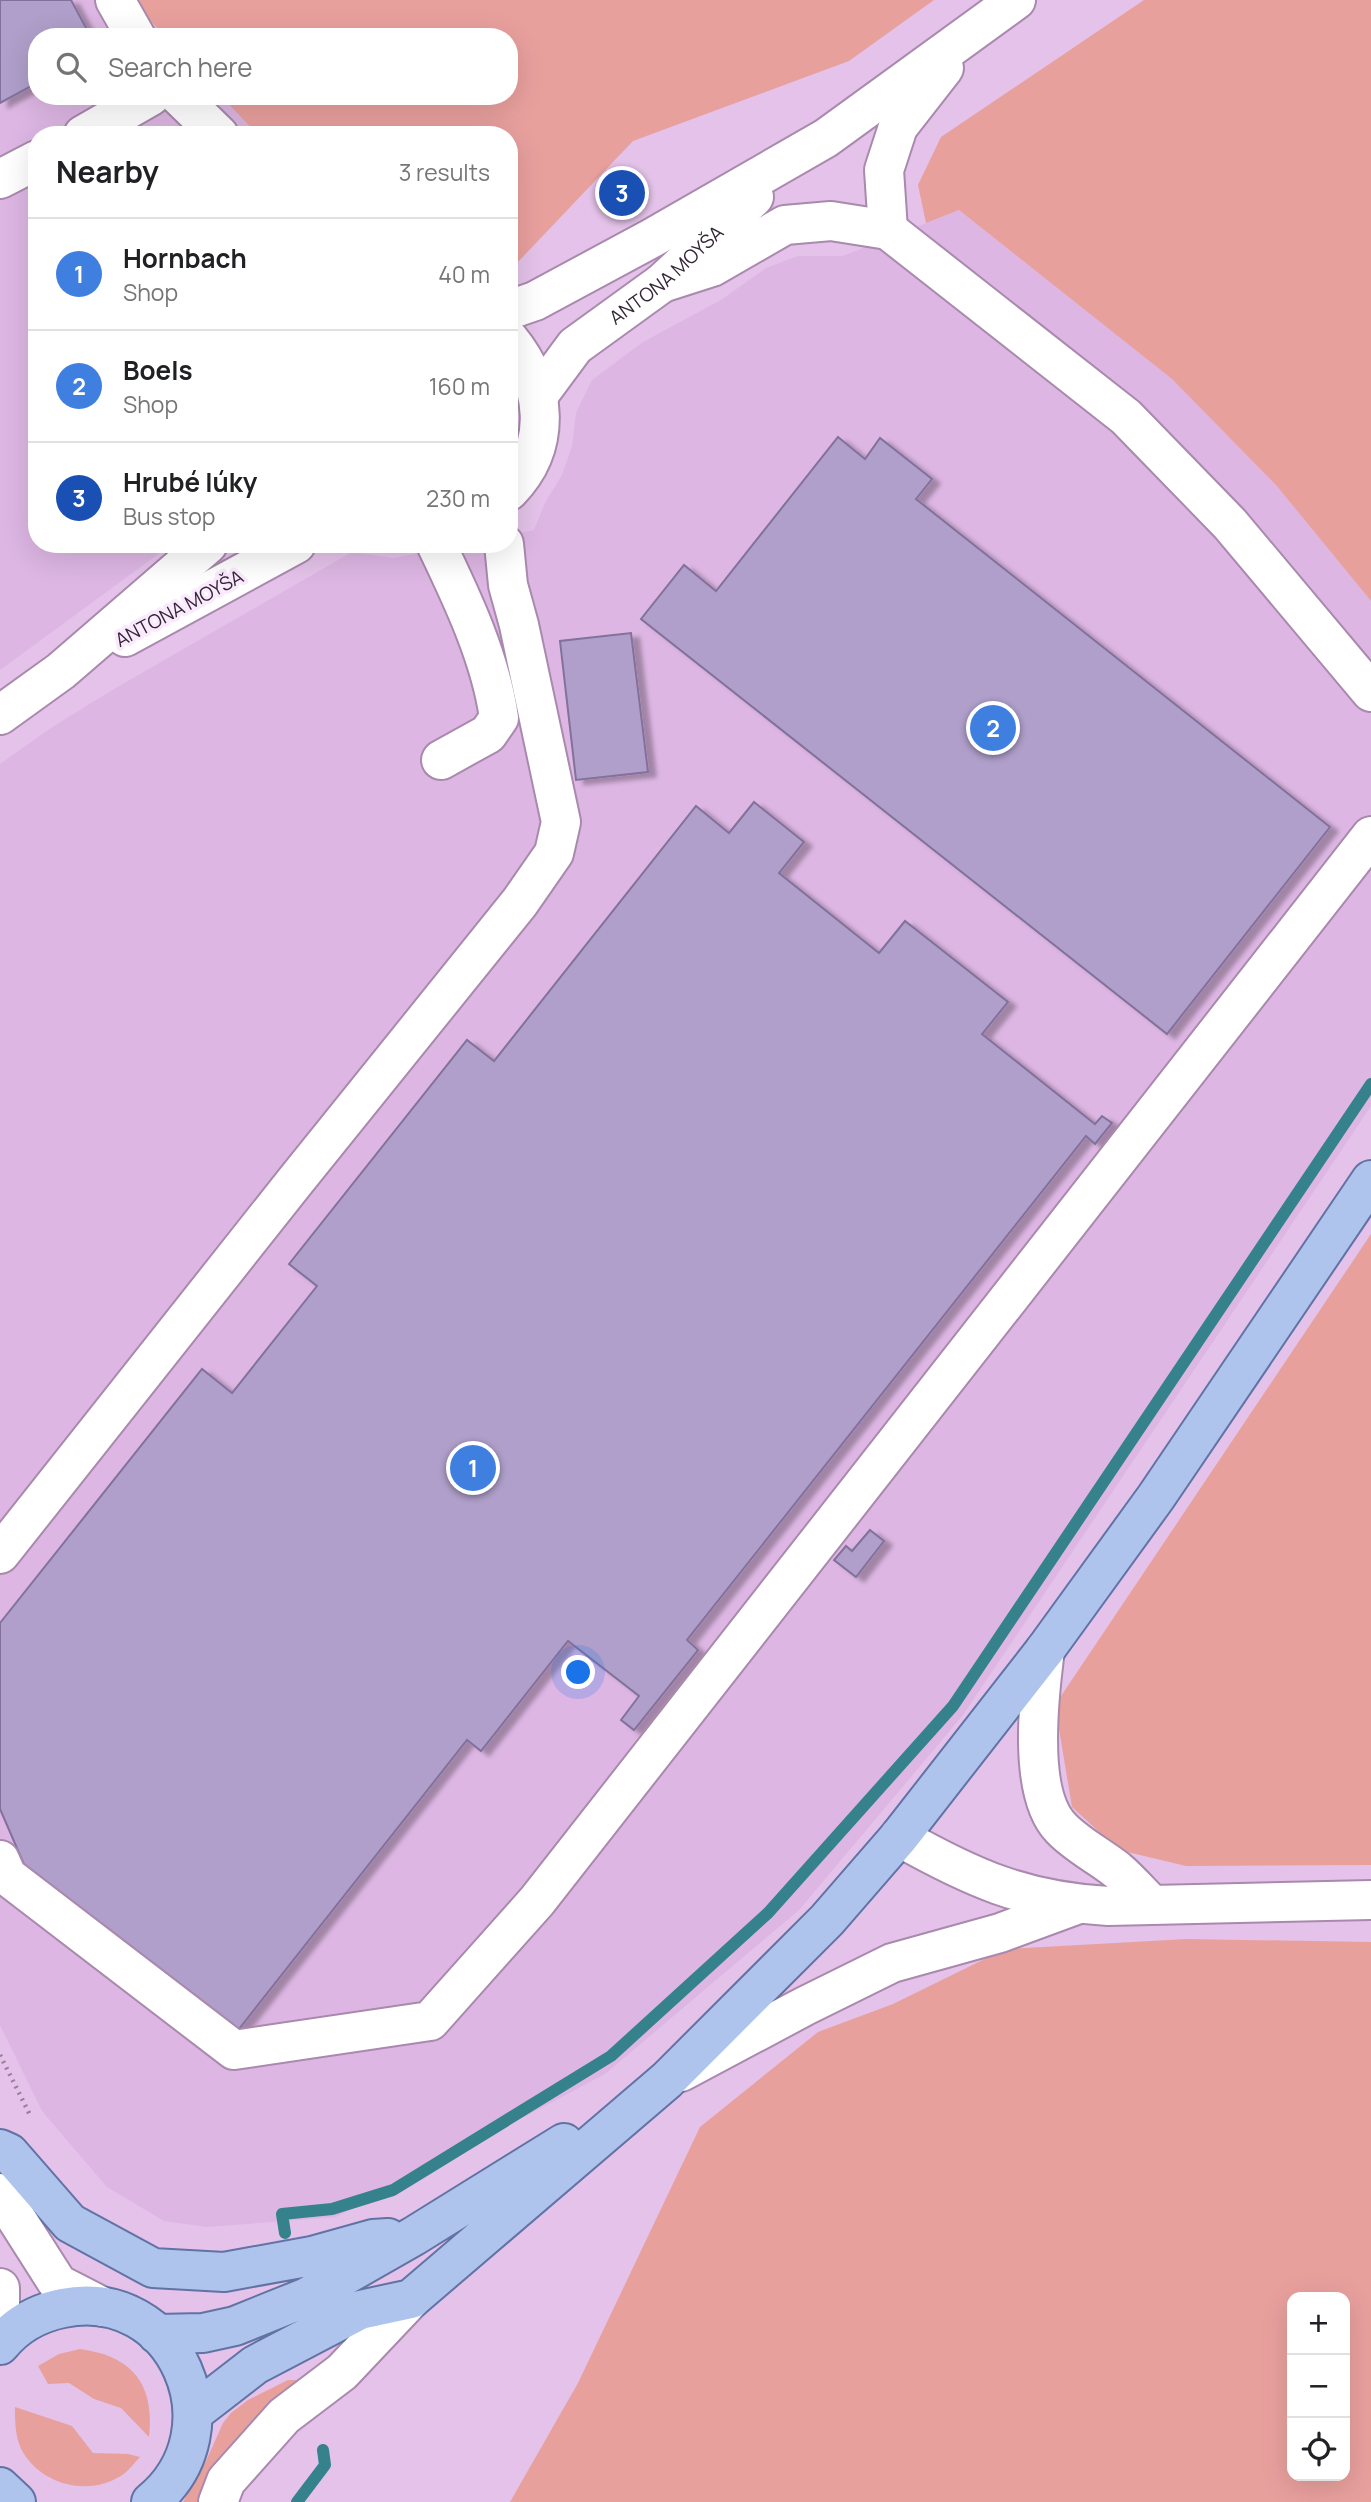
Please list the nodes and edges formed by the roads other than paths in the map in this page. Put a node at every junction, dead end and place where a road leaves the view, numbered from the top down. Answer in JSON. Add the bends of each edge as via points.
{"nodes":[{"id":1,"x":115,"y":0,"type":"edge"},
{"id":2,"x":1016,"y":0,"type":"edge"},
{"id":3,"x":131,"y":28,"type":"edge"},
{"id":4,"x":973,"y":31,"type":"junction"},
{"id":5,"x":154,"y":105,"type":"edge"},
{"id":6,"x":177,"y":105,"type":"edge"},
{"id":7,"x":180,"y":105,"type":"edge"},
{"id":8,"x":104,"y":126,"type":"edge"},
{"id":9,"x":195,"y":126,"type":"edge"},
{"id":10,"x":207,"y":126,"type":"edge"},
{"id":11,"x":798,"y":155,"type":"junction"},
{"id":12,"x":28,"y":165,"type":"edge"},
{"id":13,"x":0,"y":179,"type":"edge"},
{"id":14,"x":888,"y":230,"type":"junction"},
{"id":15,"x":662,"y":283,"type":"junction"},
{"id":16,"x":518,"y":307,"type":"edge"},
{"id":17,"x":518,"y":351,"type":"edge"},
{"id":18,"x":538,"y":396,"type":"junction"},
{"id":19,"x":518,"y":481,"type":"edge"},
{"id":20,"x":198,"y":553,"type":"edge"},
{"id":21,"x":279,"y":553,"type":"edge"},
{"id":22,"x":440,"y":553,"type":"edge"},
{"id":23,"x":505,"y":553,"type":"edge"},
{"id":24,"x":61,"y":671,"type":"junction"},
{"id":25,"x":1371,"y":692,"type":"edge"},
{"id":26,"x":0,"y":715,"type":"edge"},
{"id":27,"x":440,"y":760,"type":"dead end"},
{"id":28,"x":1371,"y":836,"type":"edge"},
{"id":29,"x":1371,"y":1180,"type":"edge"},
{"id":30,"x":0,"y":1554,"type":"edge"},
{"id":31,"x":1045,"y":1650,"type":"junction"},
{"id":32,"x":899,"y":1837,"type":"junction"},
{"id":33,"x":0,"y":1860,"type":"edge"},
{"id":34,"x":1371,"y":1900,"type":"edge"},
{"id":35,"x":1079,"y":1904,"type":"junction"},
{"id":36,"x":1151,"y":1904,"type":"junction"},
{"id":37,"x":667,"y":2080,"type":"junction"},
{"id":38,"x":0,"y":2149,"type":"edge"},
{"id":39,"x":0,"y":2193,"type":"edge"},
{"id":40,"x":414,"y":2235,"type":"junction"},
{"id":41,"x":0,"y":2288,"type":"edge"},
{"id":42,"x":411,"y":2299,"type":"junction"},
{"id":43,"x":0,"y":2305,"type":"edge"},
{"id":44,"x":103,"y":2307,"type":"junction"},
{"id":45,"x":157,"y":2334,"type":"junction"},
{"id":46,"x":0,"y":2345,"type":"edge"},
{"id":47,"x":193,"y":2413,"type":"junction"},
{"id":48,"x":158,"y":2499,"type":"edge"},
{"id":49,"x":218,"y":2502,"type":"edge"}],
"edges":[{"from":1,"to":3,"type":"street"},
{"from":2,"to":4,"type":"street","name":"ANTONA MOYŠA"},
{"from":4,"to":11,"type":"street","name":"ANTONA MOYŠA"},
{"from":4,"to":14,"type":"street","via":[[898,127],[884,170]]},
{"from":5,"to":8,"type":"street"},
{"from":6,"to":9,"type":"street"},
{"from":7,"to":10,"type":"street"},
{"from":11,"to":15,"type":"street","name":"ANTONA MOYŠA"},
{"from":11,"to":16,"type":"street","name":"ANTONA MOYŠA"},
{"from":12,"to":13,"type":"street"},
{"from":14,"to":15,"type":"street","via":[[831,221],[785,225],[712,267]]},
{"from":14,"to":25,"type":"street","via":[[1126,417],[1230,524]]},
{"from":15,"to":18,"type":"street","name":"ANTONA MOYŠA","via":[[575,346]]},
{"from":17,"to":18,"type":"street","via":[[528,365]]},
{"from":18,"to":19,"type":"street","via":[[536,445]]},
{"from":20,"to":24,"type":"street","name":"ANTONA MOYŠA"},
{"from":21,"to":24,"type":"street","name":"ANTONA MOYŠA"},
{"from":22,"to":27,"type":"street","via":[[463,600],[496,696],[499,718],[488,734]]},
{"from":23,"to":30,"type":"street","via":[[561,822],[554,853],[512,912]]},
{"from":24,"to":26,"type":"street","name":"ANTONA MOYŠA"},
{"from":28,"to":33,"type":"street","via":[[537,1901],[430,2021],[234,2050],[7,1876]]},
{"from":29,"to":31,"type":"main road","via":[[1156,1497]]},
{"from":31,"to":32,"type":"main road"},
{"from":31,"to":36,"type":"street","via":[[1039,1694],[1044,1797],[1058,1826],[1117,1870]]},
{"from":32,"to":35,"type":"street","via":[[953,1867],[1009,1889]]},
{"from":32,"to":37,"type":"main road","via":[[827,1920]]},
{"from":34,"to":36,"type":"street"},
{"from":35,"to":36,"type":"street"},
{"from":35,"to":37,"type":"street","via":[[1000,1933],[892,1963]]},
{"from":37,"to":40,"type":"main road"},
{"from":37,"to":42,"type":"main road"},
{"from":38,"to":40,"type":"main road","via":[[9,2153],[70,2223],[153,2268],[224,2272],[373,2239]]},
{"from":39,"to":44,"type":"street","via":[[58,2284]]},
{"from":40,"to":45,"type":"main road","via":[[307,2297],[234,2326],[204,2333]]},
{"from":41,"to":43,"type":"street"},
{"from":42,"to":47,"type":"main road","via":[[360,2310],[255,2365]]},
{"from":42,"to":49,"type":"street","via":[[342,2372],[284,2416],[226,2480]]},
{"from":44,"to":45,"type":"main road","via":[[132,2317]]},
{"from":44,"to":46,"type":"main road","via":[[72,2306],[43,2313],[15,2329]]},
{"from":45,"to":47,"type":"main road","via":[[184,2370]]},
{"from":47,"to":48,"type":"main road","via":[[186,2456]]}]}
